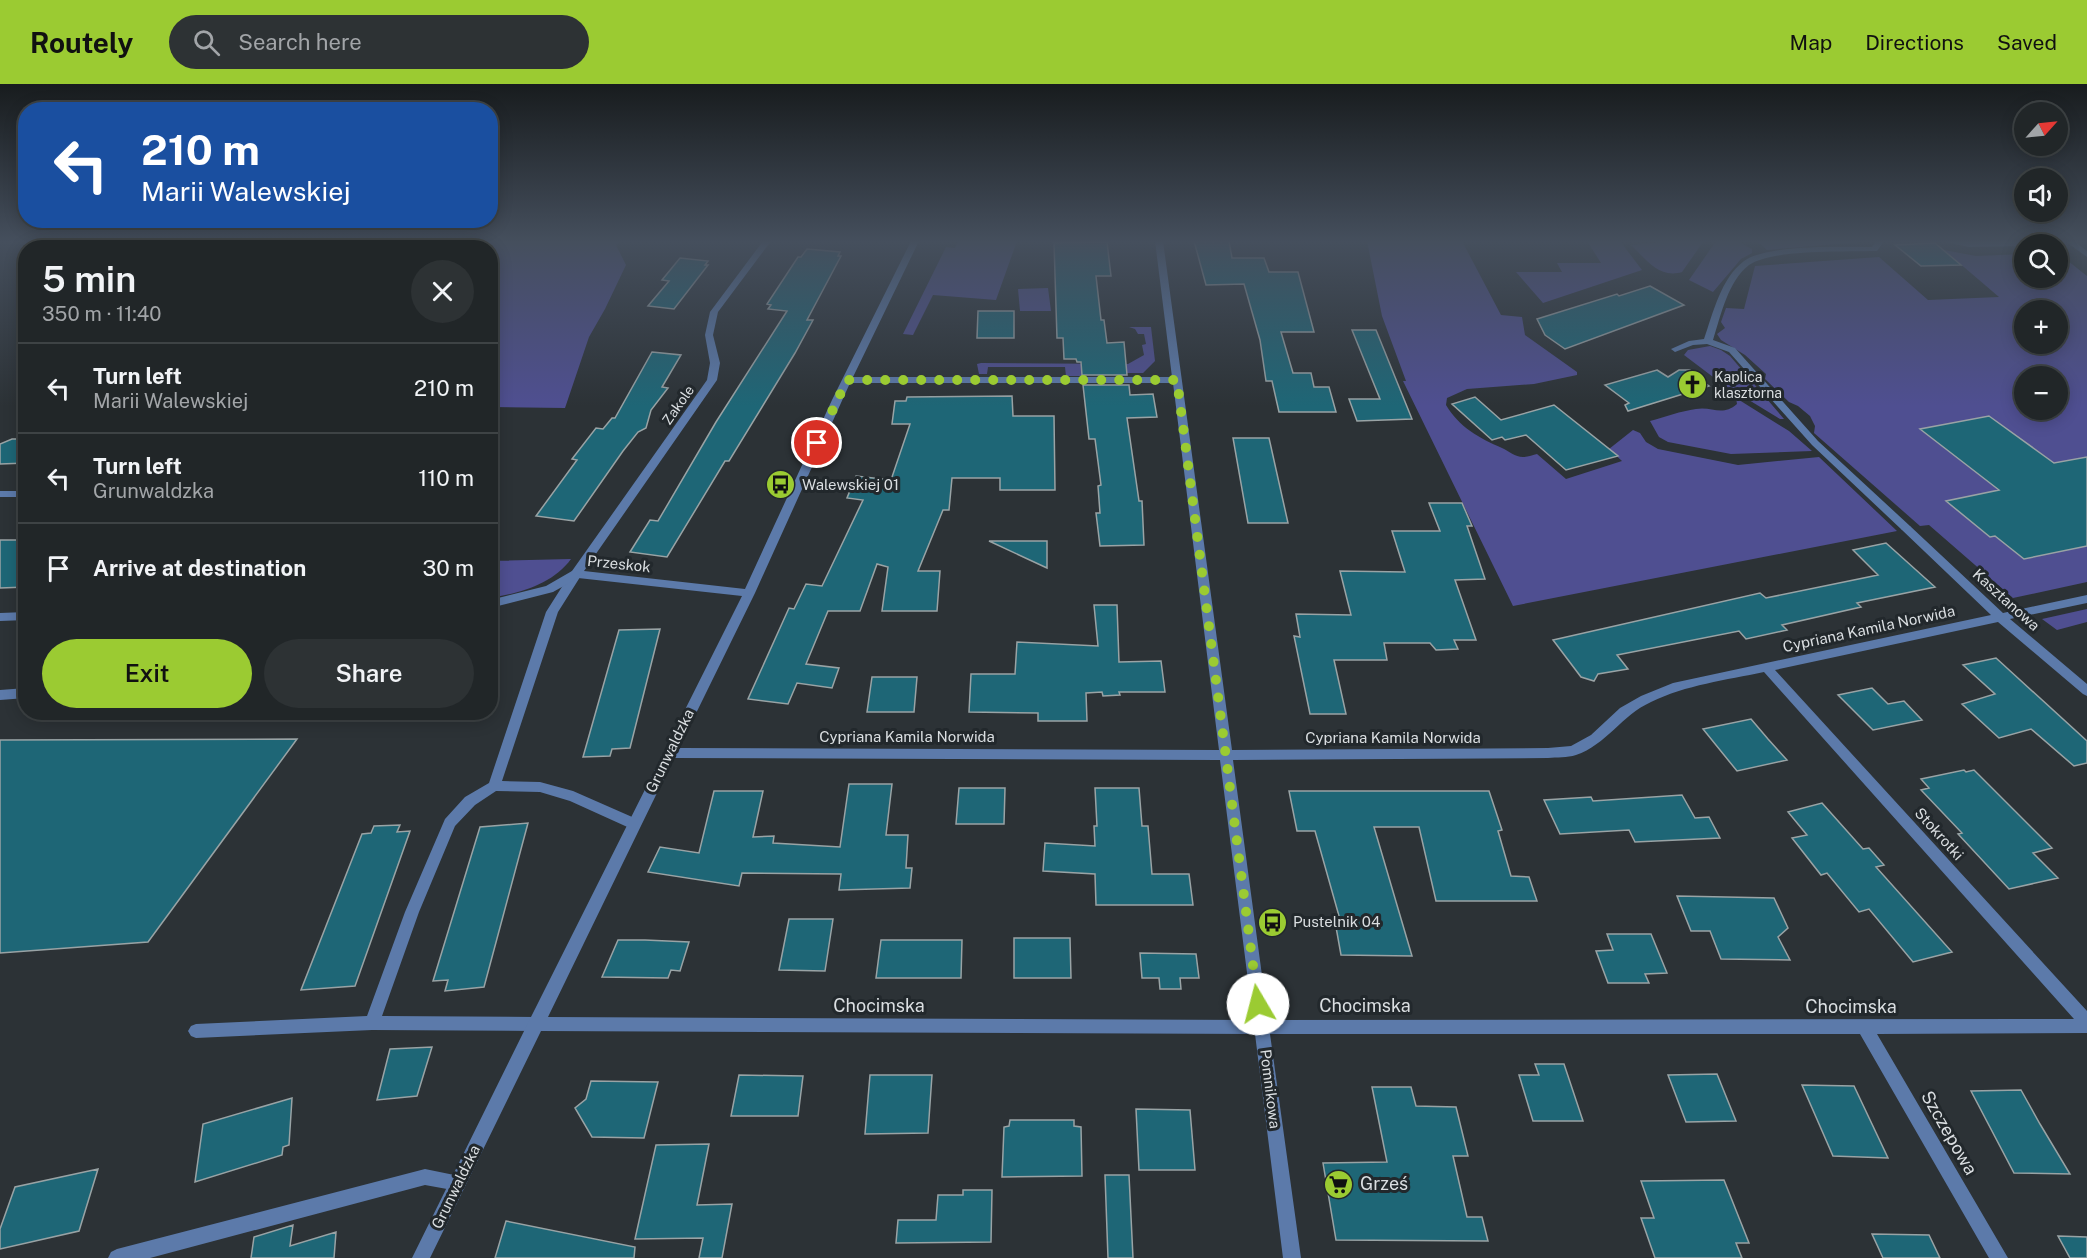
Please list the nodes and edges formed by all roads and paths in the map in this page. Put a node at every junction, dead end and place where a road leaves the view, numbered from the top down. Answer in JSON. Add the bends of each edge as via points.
{"nodes":[{"id":1,"x":726,"y":296,"type":"edge"},
{"id":2,"x":888,"y":296,"type":"edge"},
{"id":3,"x":1166,"y":296,"type":"edge"},
{"id":4,"x":1726,"y":296,"type":"edge"},
{"id":5,"x":1708,"y":341,"type":"junction"},
{"id":6,"x":1675,"y":350,"type":"dead end"},
{"id":7,"x":847,"y":380,"type":"junction"},
{"id":8,"x":1177,"y":380,"type":"junction"},
{"id":9,"x":18,"y":494,"type":"edge"},
{"id":10,"x":0,"y":495,"type":"edge"},
{"id":11,"x":576,"y":574,"type":"junction"},
{"id":12,"x":749,"y":593,"type":"junction"},
{"id":13,"x":2087,"y":599,"type":"edge"},
{"id":14,"x":498,"y":602,"type":"edge"},
{"id":15,"x":18,"y":616,"type":"edge"},
{"id":16,"x":0,"y":617,"type":"edge"},
{"id":17,"x":2000,"y":617,"type":"junction"},
{"id":18,"x":1767,"y":668,"type":"junction"},
{"id":19,"x":2087,"y":691,"type":"edge"},
{"id":20,"x":18,"y":693,"type":"edge"},
{"id":21,"x":0,"y":694,"type":"edge"},
{"id":22,"x":669,"y":753,"type":"junction"},
{"id":23,"x":1225,"y":755,"type":"junction"},
{"id":24,"x":494,"y":786,"type":"junction"},
{"id":25,"x":634,"y":824,"type":"junction"},
{"id":26,"x":2087,"y":1022,"type":"edge"},
{"id":27,"x":372,"y":1023,"type":"junction"},
{"id":28,"x":536,"y":1024,"type":"junction"},
{"id":29,"x":2087,"y":1026,"type":"edge"},
{"id":30,"x":1262,"y":1027,"type":"junction"},
{"id":31,"x":1865,"y":1027,"type":"junction"},
{"id":32,"x":196,"y":1031,"type":"dead end"},
{"id":33,"x":458,"y":1183,"type":"junction"},
{"id":34,"x":117,"y":1258,"type":"edge"},
{"id":35,"x":421,"y":1258,"type":"edge"},
{"id":36,"x":1292,"y":1258,"type":"edge"},
{"id":37,"x":1999,"y":1258,"type":"edge"}],
"edges":[{"from":1,"to":11,"type":"street","name":"Zakole","via":[[714,312],[709,335],[715,363],[712,380]]},
{"from":2,"to":7,"type":"street","name":"Grunwaldzka"},
{"from":3,"to":8,"type":"street","name":"Pomnikowa"},
{"from":4,"to":5,"type":"street"},
{"from":5,"to":6,"type":"street"},
{"from":5,"to":17,"type":"street","name":"Kasztanowa","via":[[1738,356],[1815,443]]},
{"from":7,"to":8,"type":"street"},
{"from":7,"to":12,"type":"street","name":"Grunwaldzka"},
{"from":8,"to":23,"type":"street","name":"Pomnikowa"},
{"from":9,"to":10,"type":"street"},
{"from":11,"to":12,"type":"street","name":"Przeskok"},
{"from":11,"to":14,"type":"street","name":"Przeskok","via":[[549,589]]},
{"from":11,"to":24,"type":"street","name":"Zakole","via":[[552,612]]},
{"from":12,"to":22,"type":"street","name":"Grunwaldzka"},
{"from":13,"to":17,"type":"street","name":"Cypriana Kamila Norwida"},
{"from":15,"to":16,"type":"street"},
{"from":17,"to":18,"type":"street","name":"Cypriana Kamila Norwida"},
{"from":17,"to":19,"type":"street","name":"Kasztanowa"},
{"from":18,"to":23,"type":"street","name":"Cypriana Kamila Norwida","via":[[1677,686],[1645,699],[1624,711],[1595,739],[1573,751]]},
{"from":18,"to":26,"type":"street","name":"Stokrotki"},
{"from":20,"to":21,"type":"street"},
{"from":22,"to":23,"type":"street","name":"Cypriana Kamila Norwida"},
{"from":22,"to":25,"type":"street","name":"Grunwaldzka"},
{"from":23,"to":30,"type":"street","name":"Pomnikowa"},
{"from":24,"to":25,"type":"street","via":[[540,788],[573,796]]},
{"from":24,"to":27,"type":"street","via":[[470,801],[450,823],[412,912]]},
{"from":25,"to":28,"type":"street","name":"Grunwaldzka"},
{"from":27,"to":28,"type":"street","name":"Chocimska"},
{"from":27,"to":32,"type":"street","name":"Chocimska"},
{"from":28,"to":30,"type":"street","name":"Chocimska"},
{"from":28,"to":33,"type":"street","name":"Grunwaldzka"},
{"from":29,"to":31,"type":"street","name":"Chocimska"},
{"from":30,"to":31,"type":"street","name":"Chocimska"},
{"from":30,"to":36,"type":"street","name":"Pomnikowa"},
{"from":31,"to":37,"type":"street","name":"Szczepowa"},
{"from":33,"to":34,"type":"street","via":[[425,1177]]},
{"from":33,"to":35,"type":"street","name":"Grunwaldzka"}]}
